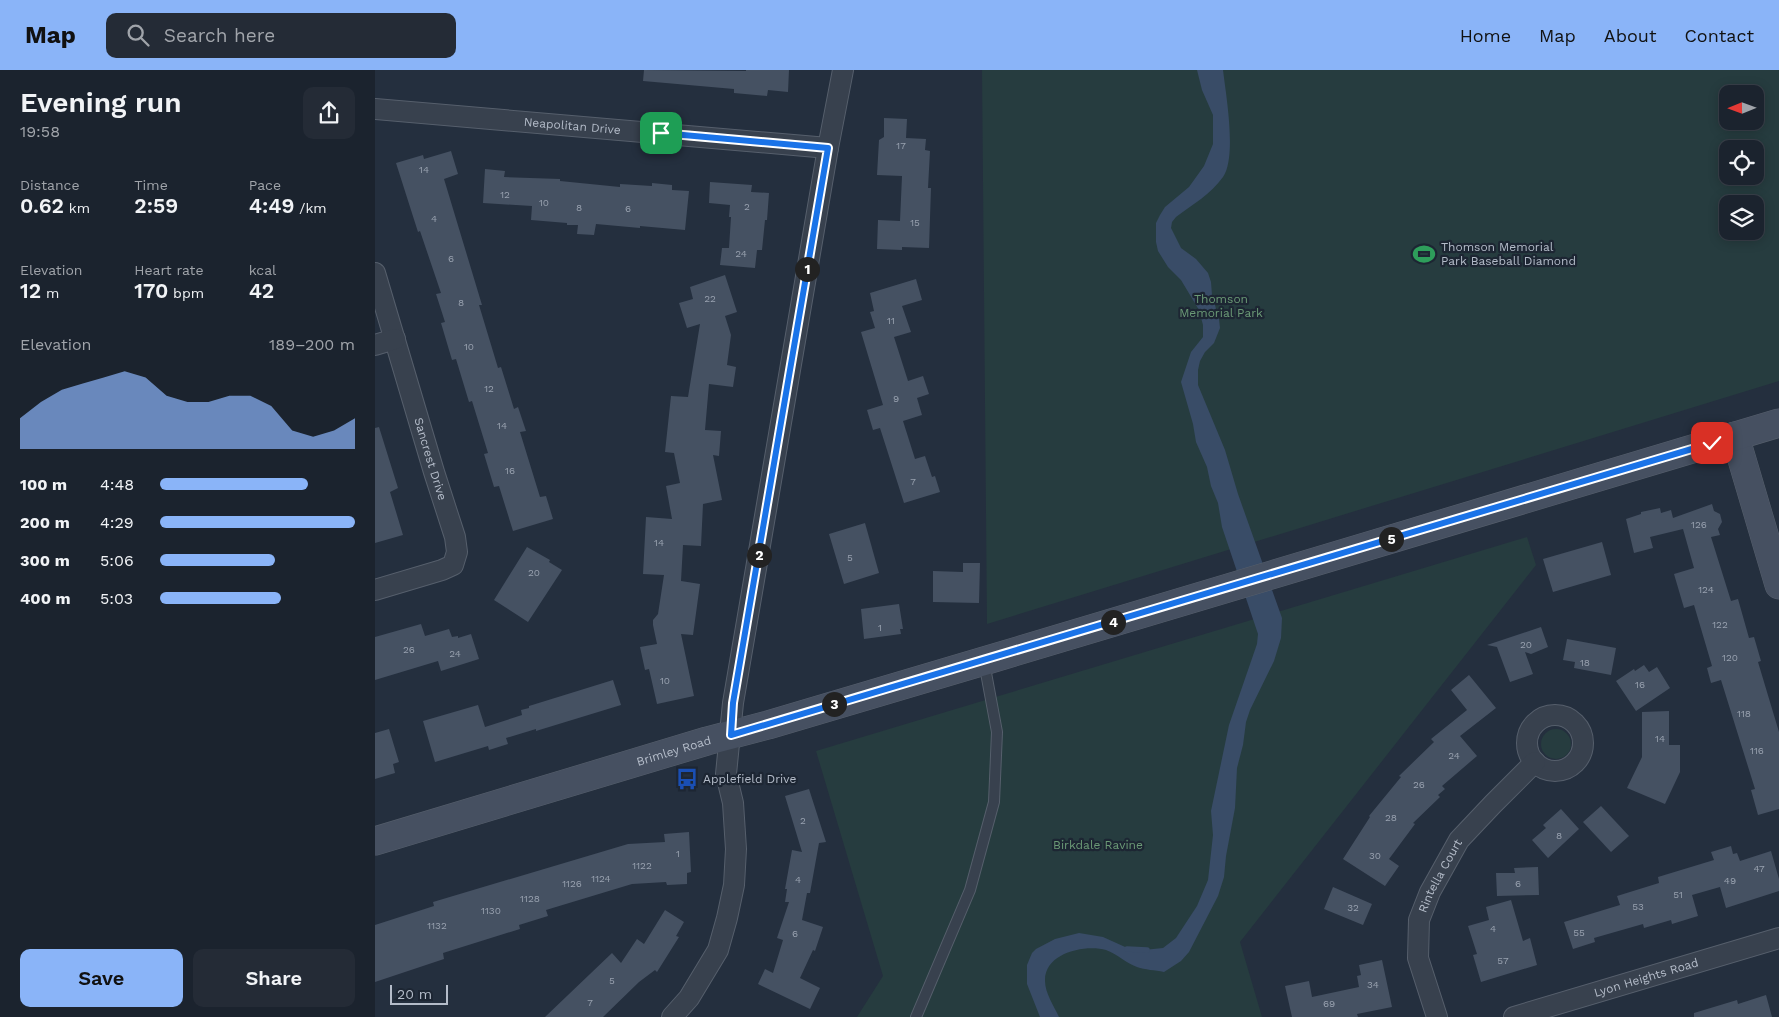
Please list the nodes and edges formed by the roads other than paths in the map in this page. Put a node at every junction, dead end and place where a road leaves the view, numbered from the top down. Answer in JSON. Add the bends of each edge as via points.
{"nodes":[{"id":1,"x":843,"y":70,"type":"edge"},
{"id":2,"x":375,"y":109,"type":"edge"},
{"id":3,"x":828,"y":148,"type":"junction"},
{"id":4,"x":375,"y":273,"type":"edge"},
{"id":5,"x":395,"y":339,"type":"junction"},
{"id":6,"x":375,"y":345,"type":"edge"},
{"id":7,"x":1779,"y":422,"type":"edge"},
{"id":8,"x":1735,"y":436,"type":"junction"},
{"id":9,"x":1779,"y":585,"type":"edge"},
{"id":10,"x":375,"y":590,"type":"edge"},
{"id":11,"x":984,"y":661,"type":"junction"},
{"id":12,"x":731,"y":735,"type":"junction"},
{"id":13,"x":1535,"y":762,"type":"dead end"},
{"id":14,"x":375,"y":841,"type":"edge"},
{"id":15,"x":1779,"y":938,"type":"edge"},
{"id":16,"x":673,"y":1017,"type":"edge"},
{"id":17,"x":915,"y":1017,"type":"edge"},
{"id":18,"x":1437,"y":1017,"type":"edge"},
{"id":19,"x":1513,"y":1017,"type":"edge"}],
"edges":[{"from":1,"to":3,"type":"street"},
{"from":2,"to":3,"type":"street","name":"Neapolitan Drive"},
{"from":3,"to":12,"type":"street","via":[[733,703]]},
{"from":4,"to":5,"type":"street","name":"Sancrest Drive"},
{"from":5,"to":6,"type":"street"},
{"from":5,"to":10,"type":"street","name":"Sancrest Drive","via":[[457,552],[453,565]]},
{"from":7,"to":8,"type":"main road","name":"Brimley Road"},
{"from":8,"to":9,"type":"main road"},
{"from":8,"to":11,"type":"main road","name":"Brimley Road"},
{"from":11,"to":12,"type":"main road","name":"Brimley Road"},
{"from":11,"to":17,"type":"lane","via":[[997,732],[994,802],[969,890]]},
{"from":12,"to":14,"type":"main road","name":"Brimley Road"},
{"from":12,"to":16,"type":"street","via":[[726,774],[733,803],[734,885],[718,950],[689,998]]},
{"from":13,"to":18,"type":"street","name":"Rintella Court","via":[[1459,840],[1430,892],[1419,920],[1418,958]]},
{"from":15,"to":19,"type":"street","name":"Lyon Heights Road"}]}
